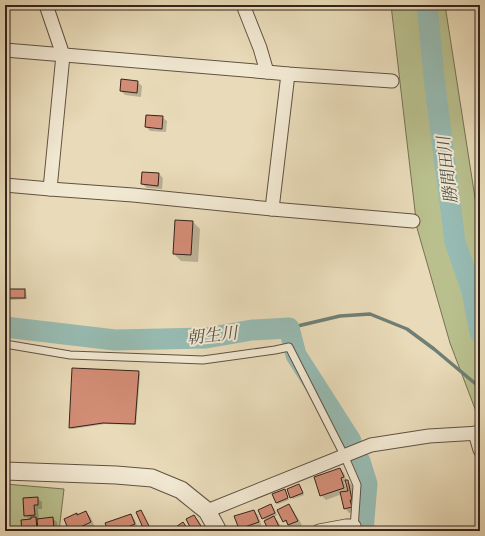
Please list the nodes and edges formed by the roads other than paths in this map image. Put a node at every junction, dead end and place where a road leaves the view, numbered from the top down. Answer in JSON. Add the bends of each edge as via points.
{"nodes":[{"id":1,"x":46,"y":5,"type":"edge"},
{"id":2,"x":243,"y":5,"type":"edge"},
{"id":3,"x":5,"y":50,"type":"edge"},
{"id":4,"x":63,"y":55,"type":"junction"},
{"id":5,"x":267,"y":72,"type":"junction"},
{"id":6,"x":288,"y":74,"type":"junction"},
{"id":7,"x":392,"y":81,"type":"dead end"},
{"id":8,"x":5,"y":185,"type":"edge"},
{"id":9,"x":50,"y":189,"type":"junction"},
{"id":10,"x":272,"y":209,"type":"junction"},
{"id":11,"x":413,"y":221,"type":"dead end"},
{"id":12,"x":5,"y":344,"type":"edge"},
{"id":13,"x":477,"y":433,"type":"edge"},
{"id":14,"x":480,"y":450,"type":"edge"},
{"id":15,"x":344,"y":455,"type":"junction"},
{"id":16,"x":5,"y":471,"type":"edge"},
{"id":17,"x":207,"y":511,"type":"junction"},
{"id":18,"x":354,"y":528,"type":"edge"},
{"id":19,"x":218,"y":531,"type":"edge"},
{"id":20,"x":319,"y":531,"type":"edge"}],
"edges":[{"from":1,"to":4,"type":"street"},
{"from":2,"to":5,"type":"street"},
{"from":3,"to":4,"type":"street"},
{"from":4,"to":5,"type":"street"},
{"from":4,"to":9,"type":"street"},
{"from":5,"to":6,"type":"street"},
{"from":6,"to":7,"type":"street"},
{"from":6,"to":10,"type":"street"},
{"from":8,"to":9,"type":"street"},
{"from":9,"to":10,"type":"street"},
{"from":10,"to":11,"type":"street"},
{"from":12,"to":15,"type":"lane","via":[[70,355],[203,360],[289,347]]},
{"from":13,"to":14,"type":"street"},
{"from":13,"to":15,"type":"street","via":[[428,436],[371,445]]},
{"from":15,"to":17,"type":"street"},
{"from":15,"to":18,"type":"lane","via":[[357,485]]},
{"from":16,"to":17,"type":"street","via":[[152,478],[181,490]]},
{"from":17,"to":19,"type":"street"},
{"from":18,"to":20,"type":"street","via":[[346,526]]}]}
